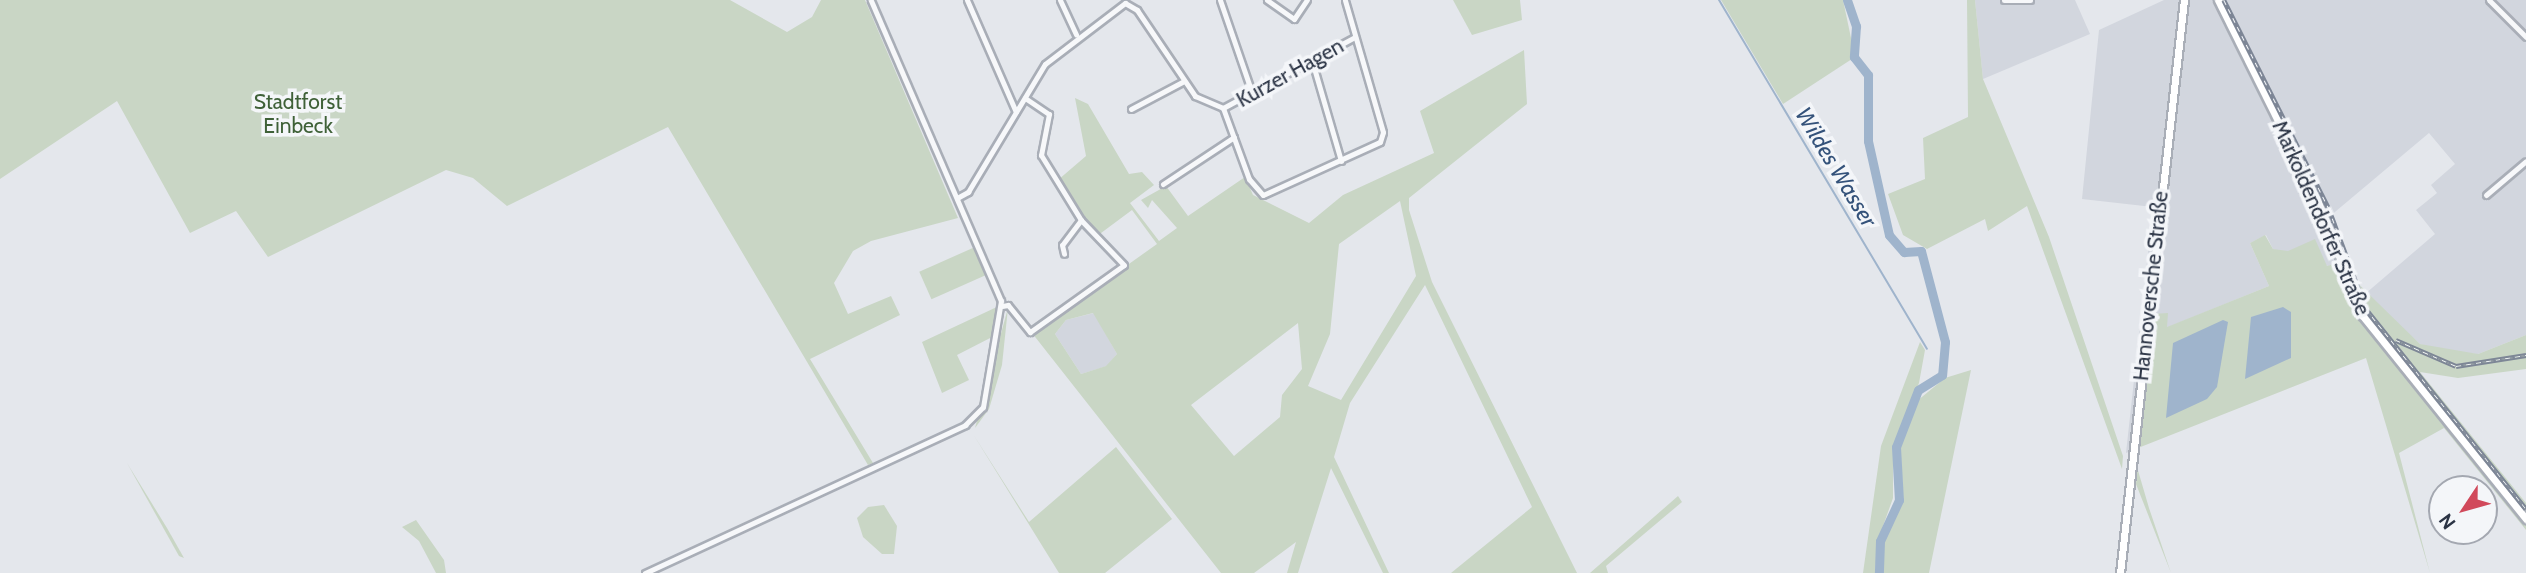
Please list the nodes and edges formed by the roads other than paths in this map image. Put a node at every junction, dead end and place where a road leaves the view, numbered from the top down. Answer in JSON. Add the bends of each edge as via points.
{"nodes":[{"id":1,"x":871,"y":0,"type":"edge"},
{"id":2,"x":967,"y":0,"type":"edge"},
{"id":3,"x":1060,"y":0,"type":"edge"},
{"id":4,"x":1220,"y":0,"type":"edge"},
{"id":5,"x":1267,"y":0,"type":"edge"},
{"id":6,"x":1307,"y":0,"type":"edge"},
{"id":7,"x":1345,"y":0,"type":"edge"},
{"id":8,"x":2004,"y":0,"type":"edge"},
{"id":9,"x":2030,"y":0,"type":"edge"},
{"id":10,"x":2184,"y":0,"type":"edge"},
{"id":11,"x":2218,"y":0,"type":"edge"},
{"id":12,"x":2489,"y":0,"type":"edge"},
{"id":13,"x":1128,"y":2,"type":"edge"},
{"id":14,"x":1076,"y":35,"type":"junction"},
{"id":15,"x":1355,"y":37,"type":"junction"},
{"id":16,"x":2526,"y":37,"type":"edge"},
{"id":17,"x":1312,"y":61,"type":"junction"},
{"id":18,"x":1184,"y":81,"type":"junction"},
{"id":19,"x":1252,"y":93,"type":"junction"},
{"id":20,"x":1025,"y":98,"type":"junction"},
{"id":21,"x":1223,"y":108,"type":"junction"},
{"id":22,"x":1130,"y":109,"type":"dead end"},
{"id":23,"x":1016,"y":112,"type":"junction"},
{"id":24,"x":1234,"y":137,"type":"junction"},
{"id":25,"x":1341,"y":161,"type":"junction"},
{"id":26,"x":2526,"y":161,"type":"edge"},
{"id":27,"x":1163,"y":184,"type":"dead end"},
{"id":28,"x":2486,"y":195,"type":"dead end"},
{"id":29,"x":957,"y":198,"type":"junction"},
{"id":30,"x":1081,"y":220,"type":"junction"},
{"id":31,"x":1064,"y":254,"type":"dead end"},
{"id":32,"x":1002,"y":306,"type":"junction"},
{"id":33,"x":2526,"y":519,"type":"edge"},
{"id":34,"x":645,"y":573,"type":"edge"},
{"id":35,"x":2120,"y":573,"type":"edge"}],
"edges":[{"from":1,"to":29,"type":"street"},
{"from":2,"to":23,"type":"street"},
{"from":3,"to":14,"type":"street"},
{"from":4,"to":19,"type":"street"},
{"from":5,"to":6,"type":"street","via":[[1294,19]]},
{"from":7,"to":15,"type":"street"},
{"from":8,"to":9,"type":"street"},
{"from":10,"to":35,"type":"main road","name":"Hannoversche Straße"},
{"from":11,"to":33,"type":"main road","name":"Markoldendorfer Straße","via":[[2316,197],[2362,315]]},
{"from":12,"to":16,"type":"street"},
{"from":13,"to":14,"type":"street"},
{"from":13,"to":18,"type":"street"},
{"from":14,"to":20,"type":"street","via":[[1045,64]]},
{"from":15,"to":17,"type":"street","name":"Kurzer Hagen"},
{"from":15,"to":25,"type":"street","via":[[1383,137]]},
{"from":17,"to":19,"type":"street","name":"Kurzer Hagen"},
{"from":17,"to":25,"type":"street"},
{"from":18,"to":21,"type":"street","via":[[1195,96]]},
{"from":18,"to":22,"type":"street"},
{"from":19,"to":21,"type":"street","name":"Kurzer Hagen"},
{"from":20,"to":23,"type":"street"},
{"from":20,"to":30,"type":"street","via":[[1049,114],[1041,155]]},
{"from":21,"to":24,"type":"street"},
{"from":23,"to":29,"type":"street","via":[[968,192]]},
{"from":24,"to":25,"type":"street","via":[[1263,195]]},
{"from":24,"to":27,"type":"street"},
{"from":26,"to":28,"type":"street"},
{"from":29,"to":32,"type":"street"},
{"from":30,"to":31,"type":"street","via":[[1062,245]]},
{"from":30,"to":32,"type":"street","via":[[1124,265],[1030,332],[1008,304]]},
{"from":32,"to":34,"type":"street","via":[[983,407],[965,425]]}]}
